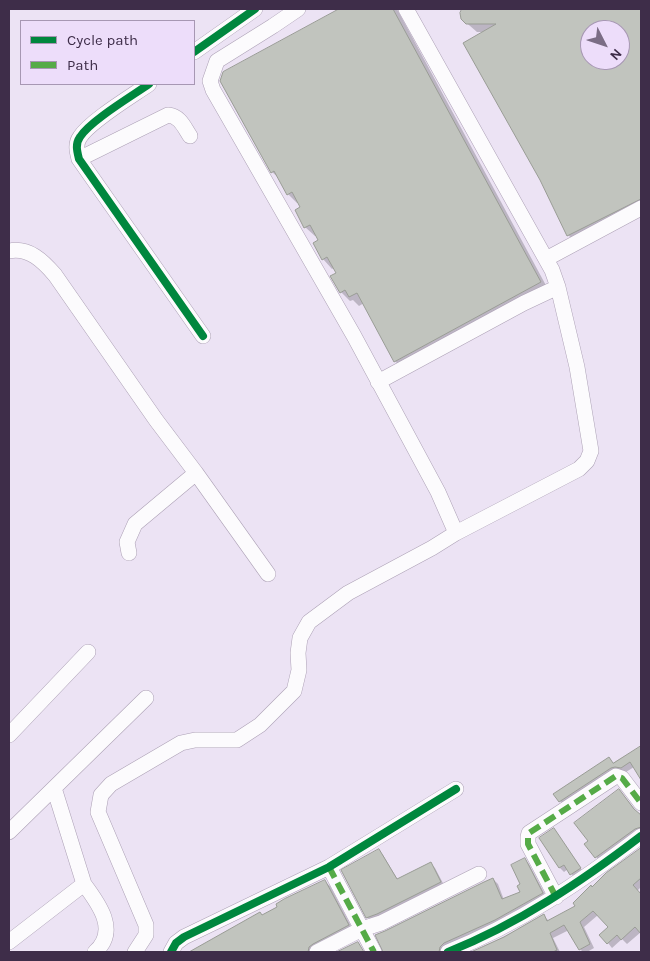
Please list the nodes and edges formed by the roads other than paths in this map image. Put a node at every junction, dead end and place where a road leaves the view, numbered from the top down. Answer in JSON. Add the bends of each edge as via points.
{"nodes":[{"id":1,"x":254,"y":9,"type":"edge"},
{"id":2,"x":298,"y":9,"type":"edge"},
{"id":3,"x":406,"y":9,"type":"edge"},
{"id":4,"x":195,"y":51,"type":"edge"},
{"id":5,"x":148,"y":85,"type":"edge"},
{"id":6,"x":190,"y":136,"type":"dead end"},
{"id":7,"x":79,"y":159,"type":"junction"},
{"id":8,"x":641,"y":208,"type":"edge"},
{"id":9,"x":9,"y":251,"type":"edge"},
{"id":10,"x":546,"y":259,"type":"junction"},
{"id":11,"x":558,"y":288,"type":"junction"},
{"id":12,"x":203,"y":336,"type":"dead end"},
{"id":13,"x":378,"y":382,"type":"junction"},
{"id":14,"x":196,"y":473,"type":"junction"},
{"id":15,"x":456,"y":533,"type":"junction"},
{"id":16,"x":129,"y":553,"type":"dead end"},
{"id":17,"x":268,"y":574,"type":"dead end"},
{"id":18,"x":88,"y":652,"type":"dead end"},
{"id":19,"x":146,"y":698,"type":"dead end"},
{"id":20,"x":9,"y":735,"type":"edge"},
{"id":21,"x":54,"y":788,"type":"junction"},
{"id":22,"x":456,"y":788,"type":"dead end"},
{"id":23,"x":641,"y":803,"type":"edge"},
{"id":24,"x":9,"y":832,"type":"edge"},
{"id":25,"x":641,"y":836,"type":"edge"},
{"id":26,"x":328,"y":867,"type":"junction"},
{"id":27,"x":479,"y":874,"type":"dead end"},
{"id":28,"x":84,"y":884,"type":"junction"},
{"id":29,"x":556,"y":897,"type":"junction"},
{"id":30,"x":362,"y":929,"type":"junction"},
{"id":31,"x":9,"y":942,"type":"edge"},
{"id":32,"x":95,"y":952,"type":"edge"},
{"id":33,"x":135,"y":952,"type":"edge"},
{"id":34,"x":171,"y":952,"type":"edge"},
{"id":35,"x":317,"y":952,"type":"edge"},
{"id":36,"x":374,"y":952,"type":"edge"},
{"id":37,"x":448,"y":952,"type":"edge"}],
"edges":[{"from":1,"to":4,"type":"street"},
{"from":2,"to":13,"type":"street","via":[[216,61],[210,81]]},
{"from":3,"to":10,"type":"street"},
{"from":5,"to":7,"type":"street","via":[[90,125],[76,148]]},
{"from":6,"to":7,"type":"street","via":[[180,120],[168,115]]},
{"from":7,"to":12,"type":"street"},
{"from":8,"to":10,"type":"street"},
{"from":9,"to":14,"type":"street","via":[[27,252],[43,260],[55,274]]},
{"from":10,"to":11,"type":"street"},
{"from":11,"to":13,"type":"street"},
{"from":11,"to":15,"type":"street","via":[[588,431],[590,451],[587,461],[578,469]]},
{"from":13,"to":15,"type":"street","via":[[438,492]]},
{"from":14,"to":16,"type":"street","via":[[135,524],[127,542]]},
{"from":14,"to":17,"type":"street"},
{"from":15,"to":33,"type":"street","via":[[348,593],[310,622],[300,638],[299,670],[294,690],[260,725],[238,740],[181,743],[111,784],[101,795],[98,812],[146,925],[146,935]]},
{"from":18,"to":20,"type":"street"},
{"from":19,"to":21,"type":"street"},
{"from":21,"to":24,"type":"street"},
{"from":21,"to":28,"type":"street"},
{"from":22,"to":26,"type":"street"},
{"from":23,"to":29,"type":"street","via":[[622,778],[616,776],[529,833],[528,844]]},
{"from":25,"to":29,"type":"street"},
{"from":26,"to":30,"type":"street"},
{"from":26,"to":34,"type":"street","via":[[184,937]]},
{"from":27,"to":30,"type":"street","via":[[381,923]]},
{"from":28,"to":31,"type":"street"},
{"from":28,"to":32,"type":"street","via":[[98,903],[106,927],[104,941]]},
{"from":29,"to":37,"type":"street"},
{"from":30,"to":35,"type":"street"},
{"from":30,"to":36,"type":"street"}]}
